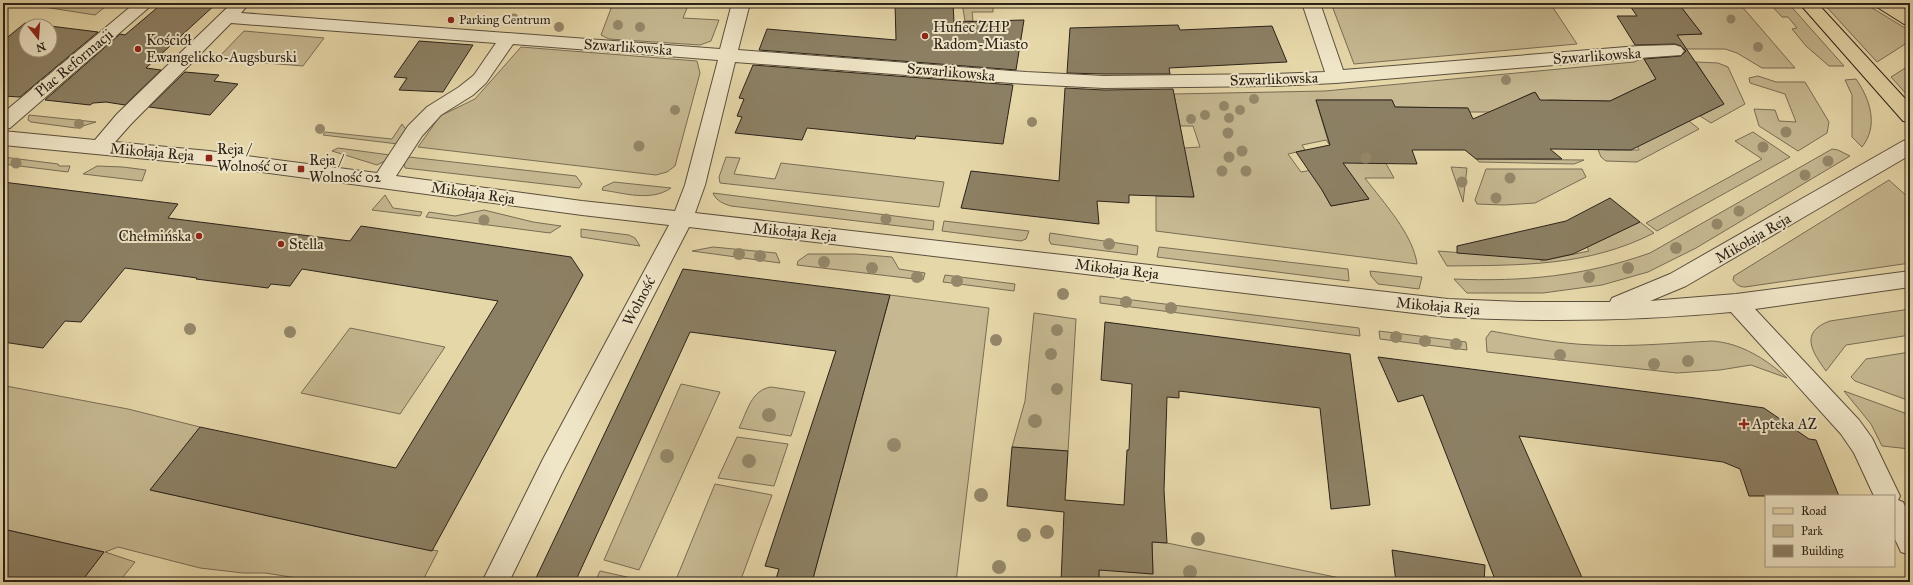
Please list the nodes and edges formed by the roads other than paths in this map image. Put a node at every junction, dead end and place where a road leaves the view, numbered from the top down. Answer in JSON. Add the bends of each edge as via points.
{"nodes":[{"id":1,"x":145,"y":3,"type":"edge"},
{"id":2,"x":241,"y":3,"type":"edge"},
{"id":3,"x":741,"y":3,"type":"edge"},
{"id":4,"x":1311,"y":3,"type":"edge"},
{"id":5,"x":1808,"y":3,"type":"edge"},
{"id":6,"x":1883,"y":3,"type":"edge"},
{"id":7,"x":226,"y":17,"type":"junction"},
{"id":8,"x":1910,"y":20,"type":"edge"},
{"id":9,"x":509,"y":38,"type":"junction"},
{"id":10,"x":1675,"y":51,"type":"dead end"},
{"id":11,"x":728,"y":54,"type":"junction"},
{"id":12,"x":1336,"y":77,"type":"junction"},
{"id":13,"x":1910,"y":116,"type":"edge"},
{"id":14,"x":3,"y":124,"type":"edge"},
{"id":15,"x":3,"y":138,"type":"edge"},
{"id":16,"x":1910,"y":146,"type":"edge"},
{"id":17,"x":99,"y":148,"type":"junction"},
{"id":18,"x":383,"y":180,"type":"junction"},
{"id":19,"x":682,"y":220,"type":"junction"},
{"id":20,"x":1910,"y":279,"type":"edge"},
{"id":21,"x":1864,"y":285,"type":"junction"},
{"id":22,"x":1910,"y":285,"type":"edge"},
{"id":23,"x":1736,"y":303,"type":"junction"},
{"id":24,"x":1587,"y":311,"type":"junction"},
{"id":25,"x":1887,"y":495,"type":"edge"},
{"id":26,"x":1895,"y":512,"type":"edge"},
{"id":27,"x":1910,"y":543,"type":"edge"},
{"id":28,"x":495,"y":582,"type":"edge"}],
"edges":[{"from":1,"to":14,"type":"street","name":"Plac Reformacji"},
{"from":2,"to":7,"type":"street"},
{"from":3,"to":11,"type":"street","name":"Wolność"},
{"from":4,"to":12,"type":"street"},
{"from":5,"to":13,"type":"main road"},
{"from":6,"to":8,"type":"main road"},
{"from":7,"to":9,"type":"street","name":"Szwarlikowska"},
{"from":7,"to":17,"type":"street","via":[[124,119]]},
{"from":9,"to":11,"type":"street","name":"Szwarlikowska"},
{"from":9,"to":18,"type":"street","via":[[480,79],[434,111],[415,131]]},
{"from":10,"to":12,"type":"street","name":"Szwarlikowska"},
{"from":11,"to":12,"type":"street","name":"Szwarlikowska","via":[[1104,82]]},
{"from":11,"to":19,"type":"street","name":"Wolność","via":[[695,185]]},
{"from":15,"to":17,"type":"street","name":"Mikołaja Reja"},
{"from":16,"to":24,"type":"street","name":"Mikołaja Reja","via":[[1678,280],[1618,304]]},
{"from":17,"to":18,"type":"street","name":"Mikołaja Reja","via":[[209,158]]},
{"from":18,"to":19,"type":"street","name":"Mikołaja Reja"},
{"from":19,"to":24,"type":"street","name":"Mikołaja Reja","via":[[865,239],[1448,308],[1527,312]]},
{"from":19,"to":28,"type":"street","name":"Wolność"},
{"from":20,"to":21,"type":"street","name":"Mikołaja Reja"},
{"from":21,"to":22,"type":"street"},
{"from":21,"to":23,"type":"street","name":"Mikołaja Reja"},
{"from":23,"to":24,"type":"street","name":"Mikołaja Reja"},
{"from":23,"to":25,"type":"street","via":[[1850,427],[1863,446]]},
{"from":26,"to":27,"type":"street"}]}
